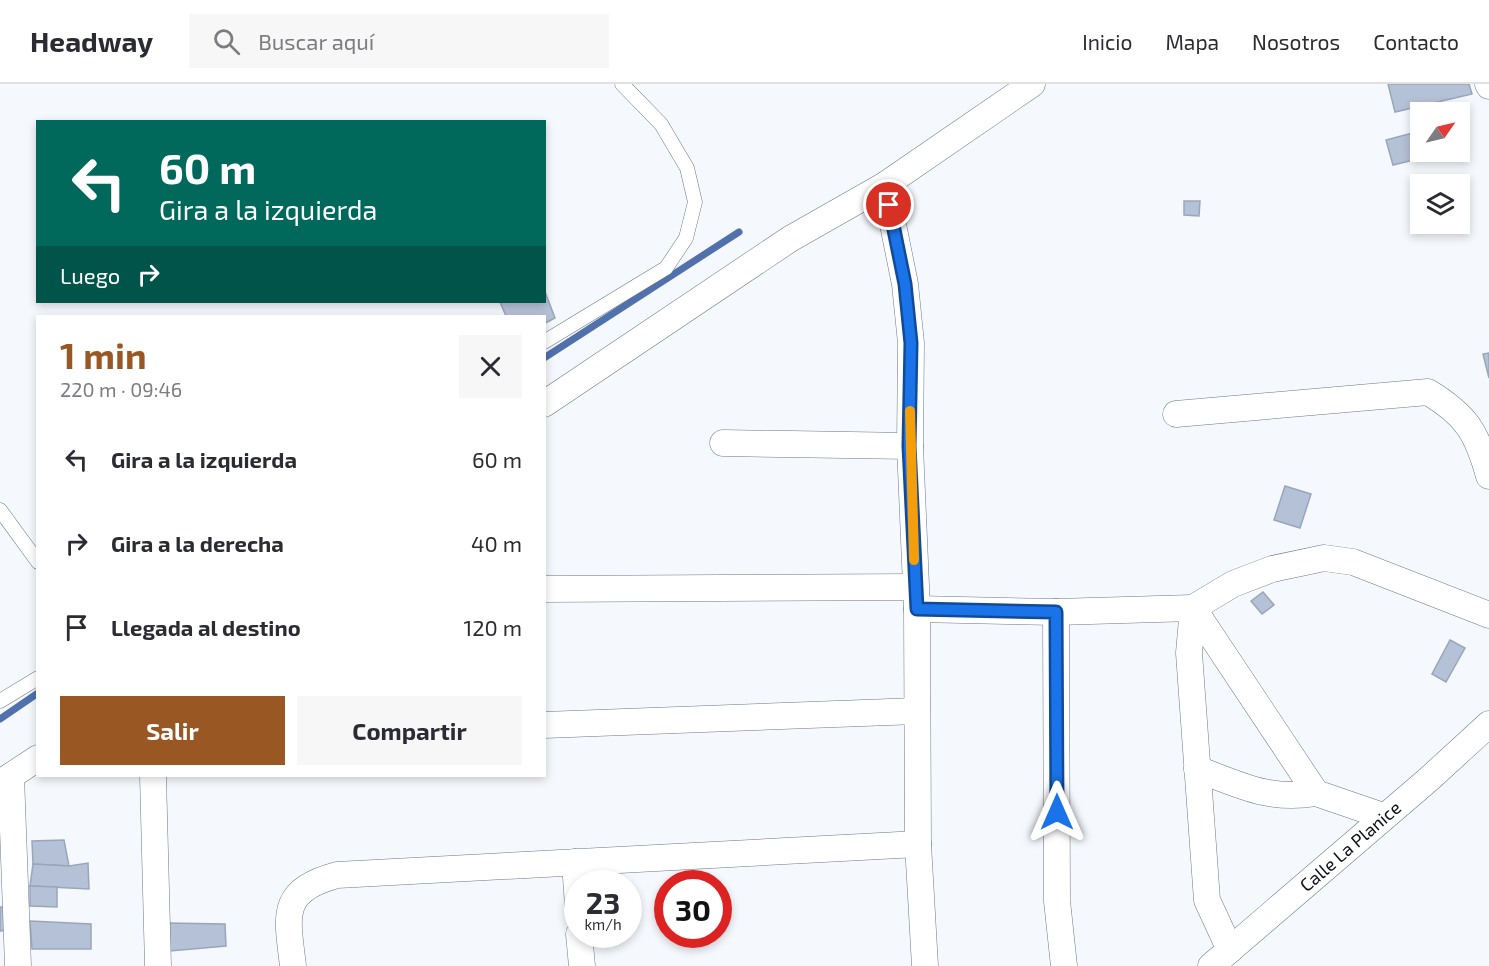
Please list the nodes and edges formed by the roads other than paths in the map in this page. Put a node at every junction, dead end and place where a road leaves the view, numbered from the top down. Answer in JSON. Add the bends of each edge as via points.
{"nodes":[{"id":1,"x":622,"y":84,"type":"edge"},
{"id":2,"x":1032,"y":84,"type":"edge"},
{"id":3,"x":885,"y":185,"type":"junction"},
{"id":4,"x":546,"y":341,"type":"edge"},
{"id":5,"x":546,"y":403,"type":"edge"},
{"id":6,"x":1176,"y":414,"type":"dead end"},
{"id":7,"x":723,"y":443,"type":"dead end"},
{"id":8,"x":909,"y":446,"type":"junction"},
{"id":9,"x":1489,"y":476,"type":"edge"},
{"id":10,"x":0,"y":510,"type":"edge"},
{"id":11,"x":36,"y":559,"type":"edge"},
{"id":12,"x":546,"y":589,"type":"edge"},
{"id":13,"x":916,"y":598,"type":"junction"},
{"id":14,"x":1193,"y":608,"type":"junction"},
{"id":15,"x":1056,"y":612,"type":"junction"},
{"id":16,"x":1489,"y":615,"type":"edge"},
{"id":17,"x":36,"y":679,"type":"edge"},
{"id":18,"x":0,"y":701,"type":"edge"},
{"id":19,"x":917,"y":711,"type":"junction"},
{"id":20,"x":1489,"y":724,"type":"edge"},
{"id":21,"x":546,"y":725,"type":"edge"},
{"id":22,"x":36,"y":759,"type":"edge"},
{"id":23,"x":1197,"y":769,"type":"junction"},
{"id":24,"x":153,"y":777,"type":"edge"},
{"id":25,"x":5,"y":779,"type":"edge"},
{"id":26,"x":1316,"y":793,"type":"junction"},
{"id":27,"x":1383,"y":816,"type":"junction"},
{"id":28,"x":918,"y":844,"type":"junction"},
{"id":29,"x":575,"y":862,"type":"junction"},
{"id":30,"x":576,"y":870,"type":"edge"},
{"id":31,"x":580,"y":948,"type":"edge"},
{"id":32,"x":1220,"y":958,"type":"edge"},
{"id":33,"x":18,"y":966,"type":"edge"},
{"id":34,"x":158,"y":966,"type":"edge"},
{"id":35,"x":293,"y":966,"type":"edge"},
{"id":36,"x":582,"y":966,"type":"edge"},
{"id":37,"x":925,"y":966,"type":"edge"},
{"id":38,"x":1064,"y":966,"type":"edge"}],
"edges":[{"from":1,"to":4,"type":"lane","via":[[661,124],[687,168],[694,202],[687,238],[666,268]]},
{"from":2,"to":3,"type":"street"},
{"from":3,"to":5,"type":"street","via":[[790,240]]},
{"from":3,"to":8,"type":"street","via":[[905,284],[911,343]]},
{"from":6,"to":9,"type":"street","via":[[1428,392],[1454,408],[1475,435]]},
{"from":7,"to":8,"type":"street"},
{"from":8,"to":13,"type":"street"},
{"from":10,"to":11,"type":"lane"},
{"from":12,"to":13,"type":"street"},
{"from":13,"to":15,"type":"street"},
{"from":13,"to":19,"type":"street"},
{"from":14,"to":15,"type":"street"},
{"from":14,"to":16,"type":"street","via":[[1233,584],[1324,558],[1353,562]]},
{"from":14,"to":23,"type":"street","via":[[1189,653]]},
{"from":14,"to":26,"type":"street"},
{"from":15,"to":38,"type":"street","via":[[1057,902]]},
{"from":17,"to":18,"type":"lane"},
{"from":19,"to":21,"type":"street"},
{"from":19,"to":28,"type":"street"},
{"from":20,"to":27,"type":"street","name":"Calle La Planice"},
{"from":22,"to":25,"type":"street"},
{"from":23,"to":26,"type":"street","via":[[1267,793],[1290,797]]},
{"from":23,"to":32,"type":"street","via":[[1207,900],[1216,924]]},
{"from":24,"to":34,"type":"street"},
{"from":25,"to":33,"type":"street"},
{"from":26,"to":27,"type":"street"},
{"from":27,"to":32,"type":"street","name":"Calle La Planice"},
{"from":28,"to":29,"type":"street"},
{"from":28,"to":37,"type":"street"},
{"from":29,"to":30,"type":"street"},
{"from":29,"to":35,"type":"street","via":[[337,875],[315,881],[300,892],[291,906],[288,921]]},
{"from":31,"to":36,"type":"street"}]}
